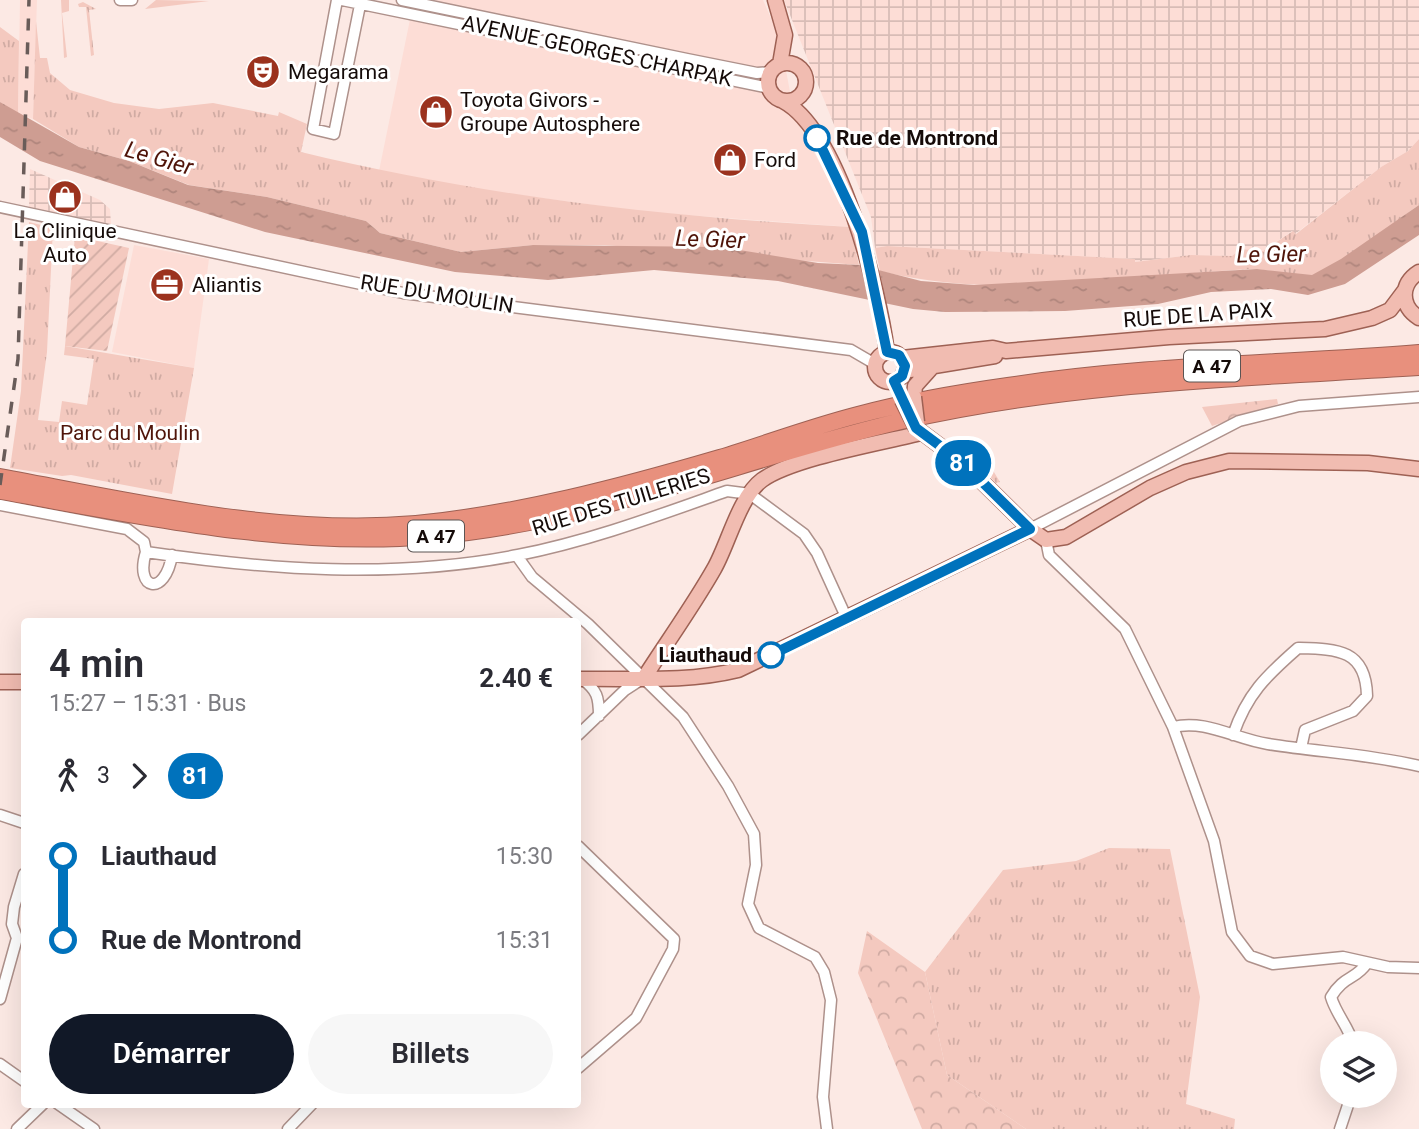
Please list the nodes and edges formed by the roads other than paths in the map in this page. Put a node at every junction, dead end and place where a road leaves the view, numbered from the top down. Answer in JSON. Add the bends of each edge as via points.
{"nodes":[{"id":1,"x":120,"y":0,"type":"edge"},
{"id":2,"x":132,"y":0,"type":"edge"},
{"id":3,"x":340,"y":0,"type":"edge"},
{"id":4,"x":402,"y":0,"type":"edge"},
{"id":5,"x":775,"y":0,"type":"edge"},
{"id":6,"x":361,"y":2,"type":"edge"},
{"id":7,"x":783,"y":23,"type":"junction"},
{"id":8,"x":799,"y":66,"type":"junction"},
{"id":9,"x":775,"y":68,"type":"junction"},
{"id":10,"x":769,"y":88,"type":"junction"},
{"id":11,"x":805,"y":90,"type":"junction"},
{"id":12,"x":783,"y":101,"type":"junction"},
{"id":13,"x":808,"y":122,"type":"junction"},
{"id":14,"x":0,"y":207,"type":"edge"},
{"id":15,"x":1419,"y":272,"type":"edge"},
{"id":16,"x":1405,"y":290,"type":"junction"},
{"id":17,"x":1390,"y":310,"type":"junction"},
{"id":18,"x":1415,"y":315,"type":"edge"},
{"id":19,"x":1006,"y":351,"type":"junction"},
{"id":20,"x":887,"y":352,"type":"junction"},
{"id":21,"x":1419,"y":352,"type":"edge"},
{"id":22,"x":875,"y":364,"type":"junction"},
{"id":23,"x":933,"y":366,"type":"junction"},
{"id":24,"x":1419,"y":368,"type":"edge"},
{"id":25,"x":900,"y":370,"type":"junction"},
{"id":26,"x":1346,"y":372,"type":"junction"},
{"id":27,"x":1419,"y":378,"type":"edge"},
{"id":28,"x":1419,"y":397,"type":"edge"},
{"id":29,"x":906,"y":398,"type":"junction"},
{"id":30,"x":918,"y":429,"type":"junction"},
{"id":31,"x":1419,"y":468,"type":"edge"},
{"id":32,"x":0,"y":477,"type":"edge"},
{"id":33,"x":0,"y":491,"type":"edge"},
{"id":34,"x":750,"y":494,"type":"junction"},
{"id":35,"x":0,"y":505,"type":"edge"},
{"id":36,"x":1030,"y":529,"type":"junction"},
{"id":37,"x":1046,"y":540,"type":"junction"},
{"id":38,"x":146,"y":552,"type":"junction"},
{"id":39,"x":172,"y":555,"type":"junction"},
{"id":40,"x":517,"y":556,"type":"junction"},
{"id":41,"x":577,"y":618,"type":"edge"},
{"id":42,"x":847,"y":619,"type":"junction"},
{"id":43,"x":581,"y":621,"type":"edge"},
{"id":44,"x":644,"y":678,"type":"junction"},
{"id":45,"x":581,"y":679,"type":"edge"},
{"id":46,"x":581,"y":680,"type":"edge"},
{"id":47,"x":0,"y":682,"type":"edge"},
{"id":48,"x":21,"y":682,"type":"edge"},
{"id":49,"x":599,"y":716,"type":"junction"},
{"id":50,"x":1173,"y":727,"type":"junction"},
{"id":51,"x":581,"y":732,"type":"edge"},
{"id":52,"x":1233,"y":735,"type":"junction"},
{"id":53,"x":1301,"y":748,"type":"junction"},
{"id":54,"x":1419,"y":766,"type":"edge"},
{"id":55,"x":0,"y":815,"type":"edge"},
{"id":56,"x":21,"y":822,"type":"edge"},
{"id":57,"x":581,"y":849,"type":"edge"},
{"id":58,"x":21,"y":885,"type":"edge"},
{"id":59,"x":21,"y":939,"type":"edge"},
{"id":60,"x":1367,"y":962,"type":"junction"},
{"id":61,"x":1419,"y":968,"type":"edge"},
{"id":62,"x":0,"y":999,"type":"edge"},
{"id":63,"x":1349,"y":1031,"type":"edge"},
{"id":64,"x":0,"y":1064,"type":"edge"},
{"id":65,"x":581,"y":1065,"type":"edge"},
{"id":66,"x":21,"y":1079,"type":"edge"},
{"id":67,"x":39,"y":1108,"type":"edge"},
{"id":68,"x":64,"y":1108,"type":"edge"},
{"id":69,"x":308,"y":1108,"type":"edge"},
{"id":70,"x":1346,"y":1108,"type":"edge"},
{"id":71,"x":17,"y":1129,"type":"edge"},
{"id":72,"x":94,"y":1129,"type":"edge"},
{"id":73,"x":288,"y":1129,"type":"edge"},
{"id":74,"x":827,"y":1129,"type":"edge"},
{"id":75,"x":1340,"y":1129,"type":"edge"}],
"edges":[{"from":1,"to":2,"type":"street"},
{"from":3,"to":6,"type":"street","name":"AVENUE GEORGES CHARPAK"},
{"from":3,"to":6,"type":"street","via":[[313,129],[334,134]]},
{"from":4,"to":9,"type":"street","name":"AVENUE GEORGES CHARPAK","via":[[758,73]]},
{"from":5,"to":7,"type":"main road"},
{"from":6,"to":10,"type":"street","name":"AVENUE GEORGES CHARPAK"},
{"from":7,"to":8,"type":"main road"},
{"from":7,"to":9,"type":"main road","via":[[786,42]]},
{"from":8,"to":9,"type":"main road"},
{"from":8,"to":11,"type":"main road","via":[[806,77]]},
{"from":9,"to":10,"type":"main road"},
{"from":10,"to":12,"type":"main road"},
{"from":11,"to":12,"type":"main road","via":[[796,99]]},
{"from":11,"to":13,"type":"main road"},
{"from":12,"to":13,"type":"main road"},
{"from":13,"to":20,"type":"main road","via":[[842,186],[865,247]]},
{"from":14,"to":22,"type":"street","name":"RUE DU MOULIN","via":[[404,292],[851,350]]},
{"from":15,"to":16,"type":"main road"},
{"from":16,"to":17,"type":"main road"},
{"from":16,"to":18,"type":"main road","via":[[1406,305]]},
{"from":17,"to":18,"type":"main road","name":"RUE DE LA PAIX"},
{"from":17,"to":19,"type":"main road","name":"RUE DE LA PAIX","via":[[1325,329]]},
{"from":19,"to":23,"type":"main road","name":"RUE DE LA PAIX","via":[[995,357]]},
{"from":19,"to":25,"type":"main road","name":"RUE DE LA PAIX","via":[[993,348]]},
{"from":20,"to":22,"type":"main road"},
{"from":20,"to":25,"type":"main road"},
{"from":21,"to":32,"type":"highway","number":"A 47","via":[[1006,386],[860,414],[719,458],[552,501],[413,524],[276,523]]},
{"from":22,"to":25,"type":"main road","via":[[880,378]]},
{"from":23,"to":25,"type":"main road","name":"RUE DE LA PAIX"},
{"from":23,"to":29,"type":"main road"},
{"from":24,"to":26,"type":"highway","number":"A 47"},
{"from":25,"to":29,"type":"main road"},
{"from":26,"to":27,"type":"highway","via":[[1363,378]]},
{"from":26,"to":33,"type":"highway","number":"A 47","via":[[1140,385],[958,410],[862,431],[546,519],[429,536],[272,534]]},
{"from":28,"to":36,"type":"street","via":[[1299,406],[1239,421]]},
{"from":29,"to":30,"type":"main road","bridge":true},
{"from":30,"to":34,"type":"main road","via":[[772,474]]},
{"from":30,"to":36,"type":"main road","via":[[963,463]]},
{"from":31,"to":37,"type":"main road","via":[[1229,461],[1186,472],[1066,537]]},
{"from":34,"to":40,"type":"street","name":"RUE DES TUILERIES","via":[[727,491],[580,541]]},
{"from":34,"to":42,"type":"street","via":[[804,534]]},
{"from":34,"to":44,"type":"main road","via":[[715,568]]},
{"from":35,"to":38,"type":"street","via":[[127,529],[144,542]]},
{"from":36,"to":37,"type":"main road"},
{"from":36,"to":42,"type":"main road"},
{"from":37,"to":50,"type":"street","via":[[1049,555],[1125,629]]},
{"from":38,"to":39,"type":"street","name":"RUE DES TUILERIES"},
{"from":38,"to":39,"type":"street","via":[[141,570],[152,583],[168,576]]},
{"from":39,"to":40,"type":"street","name":"RUE DES TUILERIES","via":[[330,569],[409,568]]},
{"from":40,"to":41,"type":"street","via":[[532,577]]},
{"from":42,"to":44,"type":"main road","via":[[737,670],[708,677]]},
{"from":43,"to":44,"type":"street"},
{"from":44,"to":45,"type":"main road"},
{"from":44,"to":49,"type":"street"},
{"from":44,"to":74,"type":"street","via":[[683,717],[754,834],[756,865],[748,904],[760,928],[815,957],[824,972],[831,1000],[823,1097]]},
{"from":46,"to":49,"type":"street","via":[[599,698]]},
{"from":47,"to":48,"type":"main road"},
{"from":49,"to":51,"type":"street"},
{"from":50,"to":52,"type":"street","via":[[1192,722]]},
{"from":50,"to":60,"type":"street","via":[[1214,841],[1232,932],[1250,956],[1273,964],[1343,957]]},
{"from":52,"to":53,"type":"street"},
{"from":52,"to":53,"type":"street","via":[[1243,706],[1266,675],[1298,649],[1343,653],[1359,662],[1367,696],[1353,711],[1305,730]]},
{"from":53,"to":54,"type":"street"},
{"from":55,"to":56,"type":"street"},
{"from":57,"to":65,"type":"street","via":[[674,939],[636,1018]]},
{"from":58,"to":59,"type":"street","via":[[12,925]]},
{"from":59,"to":62,"type":"street"},
{"from":60,"to":61,"type":"street"},
{"from":60,"to":63,"type":"street","via":[[1361,972],[1340,982],[1331,996],[1335,1013]]},
{"from":64,"to":66,"type":"street"},
{"from":67,"to":71,"type":"street"},
{"from":68,"to":72,"type":"street"},
{"from":69,"to":73,"type":"street"},
{"from":70,"to":75,"type":"street"}]}
